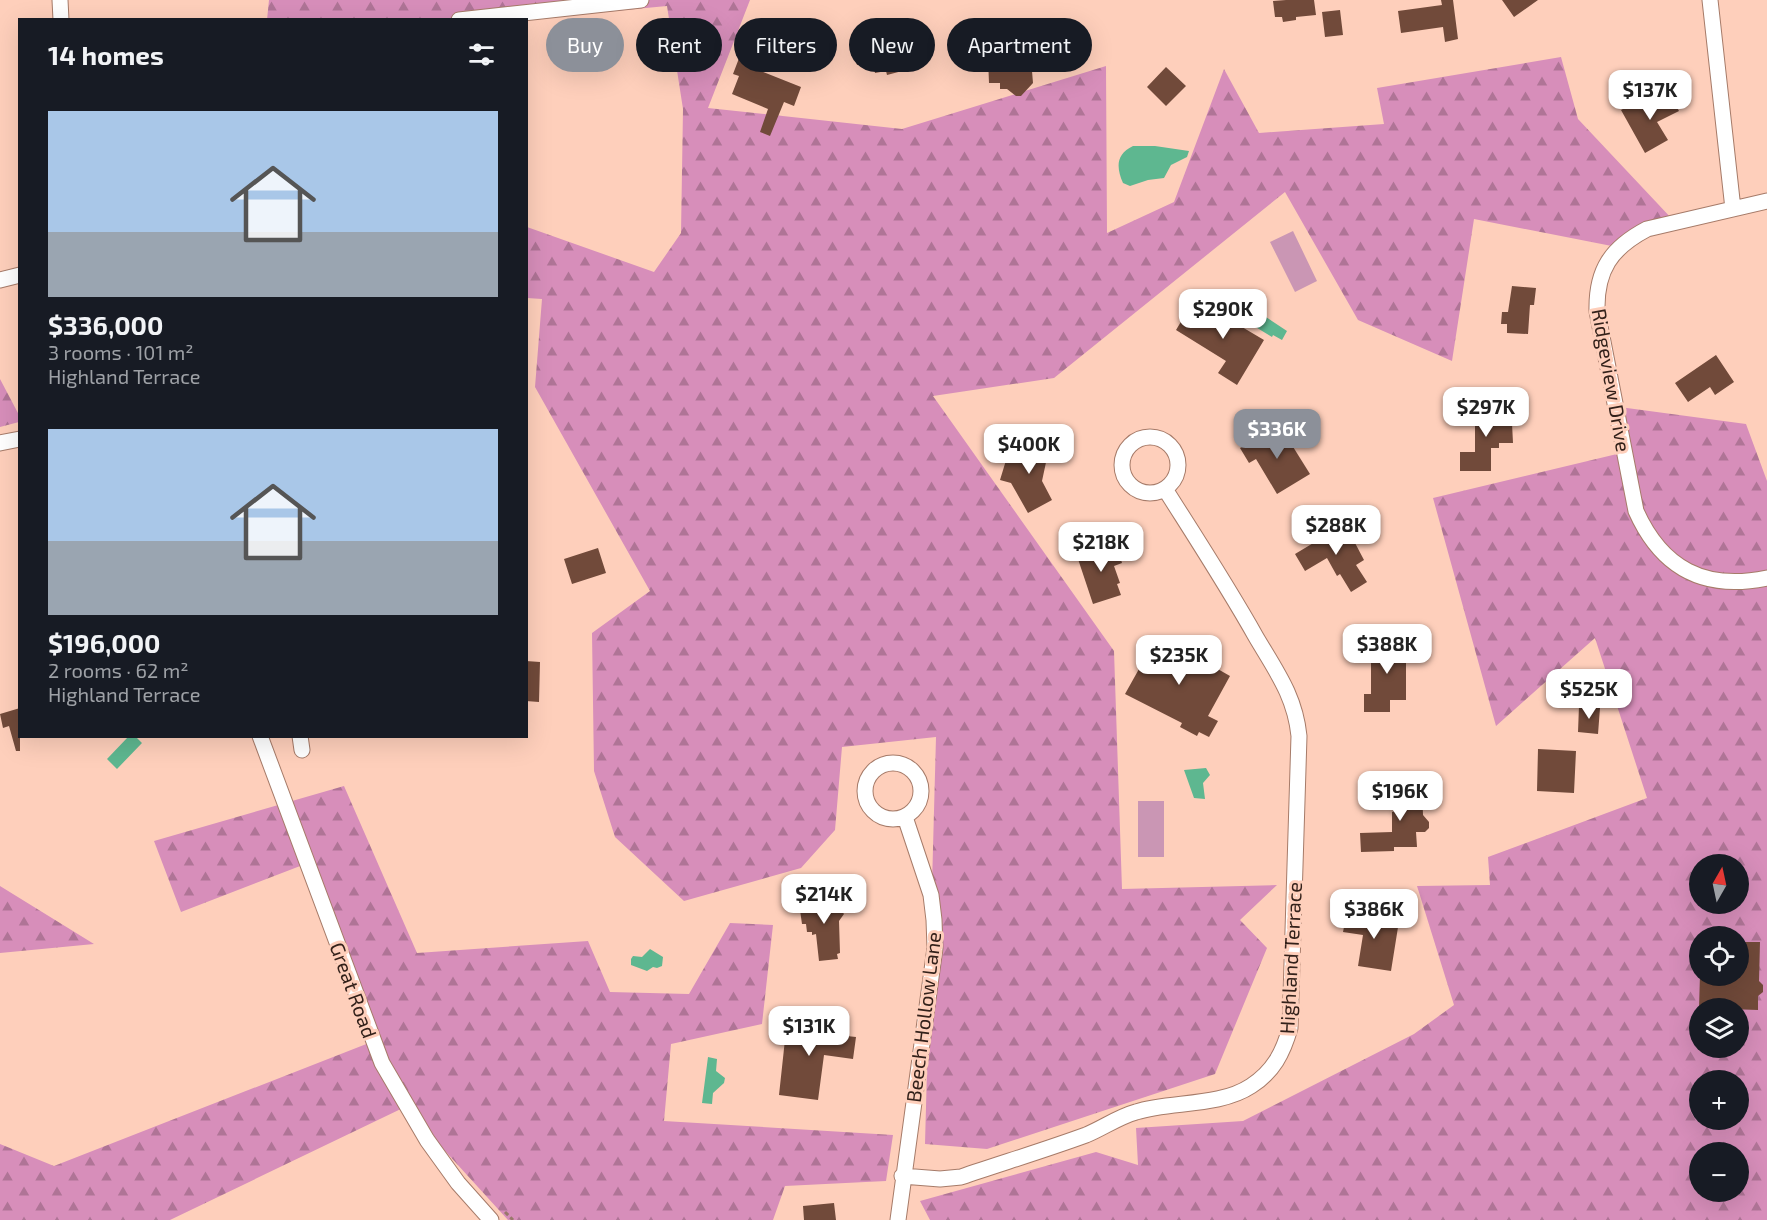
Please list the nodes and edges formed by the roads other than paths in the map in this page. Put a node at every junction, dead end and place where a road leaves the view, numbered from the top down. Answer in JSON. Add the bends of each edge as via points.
{"nodes":[{"id":1,"x":60,"y":0,"type":"edge"},
{"id":2,"x":641,"y":0,"type":"edge"},
{"id":3,"x":1710,"y":0,"type":"edge"},
{"id":4,"x":61,"y":18,"type":"edge"},
{"id":5,"x":477,"y":18,"type":"edge"},
{"id":6,"x":1767,"y":201,"type":"edge"},
{"id":7,"x":1733,"y":209,"type":"junction"},
{"id":8,"x":18,"y":276,"type":"edge"},
{"id":9,"x":0,"y":280,"type":"edge"},
{"id":10,"x":18,"y":439,"type":"edge"},
{"id":11,"x":0,"y":443,"type":"edge"},
{"id":12,"x":1165,"y":489,"type":"dead end"},
{"id":13,"x":1767,"y":578,"type":"edge"},
{"id":14,"x":262,"y":738,"type":"edge"},
{"id":15,"x":905,"y":817,"type":"dead end"},
{"id":16,"x":903,"y":1176,"type":"junction"},
{"id":17,"x":491,"y":1220,"type":"edge"},
{"id":18,"x":898,"y":1220,"type":"edge"}],
"edges":[{"from":1,"to":4,"type":"street"},
{"from":2,"to":5,"type":"street"},
{"from":3,"to":7,"type":"street"},
{"from":6,"to":7,"type":"street","name":"Ridgeview Drive"},
{"from":7,"to":13,"type":"street","name":"Ridgeview Drive","via":[[1647,230],[1630,238],[1607,262],[1598,286],[1597,311],[1636,511],[1645,531],[1669,560],[1705,579],[1746,582]]},
{"from":8,"to":9,"type":"street"},
{"from":10,"to":11,"type":"street"},
{"from":12,"to":16,"type":"street","name":"Highland Terrace","via":[[1241,610],[1292,698],[1297,716],[1291,1016],[1285,1047],[1264,1077],[1233,1095],[1137,1111],[1085,1135],[961,1176]]},
{"from":14,"to":17,"type":"street","name":"Great Road","via":[[382,1063],[427,1140]]},
{"from":15,"to":16,"type":"street","name":"Beech Hollow Lane","via":[[930,895],[935,948]]},
{"from":16,"to":18,"type":"street","name":"Beech Hollow Lane"}]}
